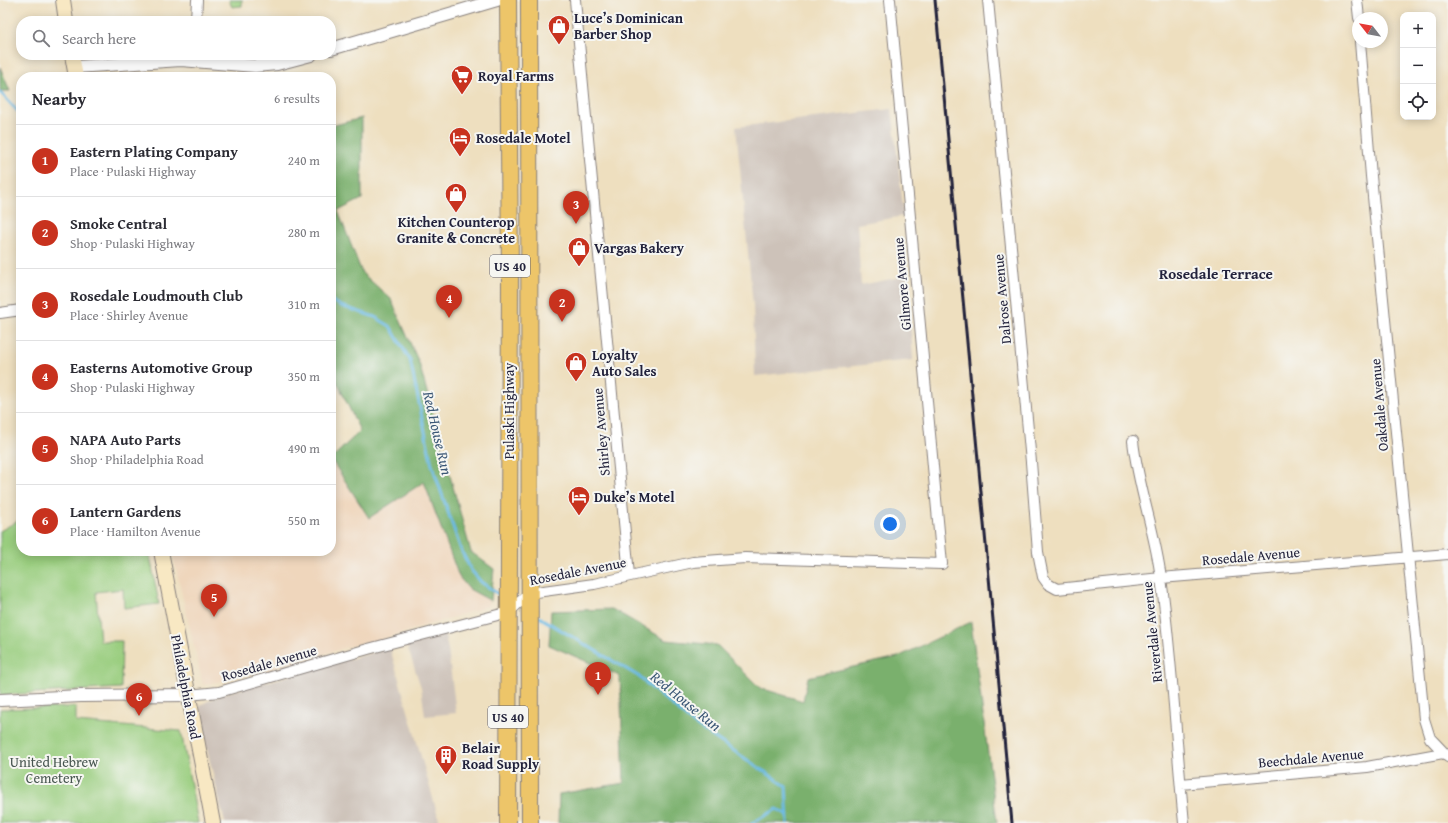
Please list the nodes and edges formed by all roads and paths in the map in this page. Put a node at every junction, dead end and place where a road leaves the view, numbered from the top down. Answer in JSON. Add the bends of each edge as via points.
{"nodes":[{"id":1,"x":63,"y":0,"type":"edge"},
{"id":2,"x":197,"y":0,"type":"edge"},
{"id":3,"x":497,"y":0,"type":"edge"},
{"id":4,"x":508,"y":0,"type":"edge"},
{"id":5,"x":529,"y":0,"type":"edge"},
{"id":6,"x":575,"y":0,"type":"edge"},
{"id":7,"x":890,"y":0,"type":"edge"},
{"id":8,"x":988,"y":0,"type":"edge"},
{"id":9,"x":1357,"y":0,"type":"edge"},
{"id":10,"x":1358,"y":12,"type":"edge"},
{"id":11,"x":65,"y":16,"type":"edge"},
{"id":12,"x":196,"y":16,"type":"edge"},
{"id":13,"x":336,"y":48,"type":"edge"},
{"id":14,"x":1361,"y":48,"type":"edge"},
{"id":15,"x":163,"y":60,"type":"edge"},
{"id":16,"x":208,"y":60,"type":"edge"},
{"id":17,"x":292,"y":60,"type":"edge"},
{"id":18,"x":74,"y":66,"type":"edge"},
{"id":19,"x":16,"y":311,"type":"edge"},
{"id":20,"x":0,"y":313,"type":"edge"},
{"id":21,"x":1133,"y":441,"type":"dead end"},
{"id":22,"x":1448,"y":554,"type":"edge"},
{"id":23,"x":162,"y":556,"type":"edge"},
{"id":24,"x":1407,"y":558,"type":"junction"},
{"id":25,"x":942,"y":564,"type":"joint"},
{"id":26,"x":629,"y":575,"type":"junction"},
{"id":27,"x":1161,"y":578,"type":"junction"},
{"id":28,"x":1057,"y":588,"type":"joint"},
{"id":29,"x":529,"y":593,"type":"junction"},
{"id":30,"x":509,"y":612,"type":"junction"},
{"id":31,"x":188,"y":695,"type":"junction"},
{"id":32,"x":0,"y":700,"type":"edge"},
{"id":33,"x":1446,"y":755,"type":"edge"},
{"id":34,"x":1181,"y":784,"type":"junction"},
{"id":35,"x":213,"y":823,"type":"edge"},
{"id":36,"x":508,"y":823,"type":"edge"},
{"id":37,"x":530,"y":823,"type":"edge"},
{"id":38,"x":1184,"y":823,"type":"edge"}],
"edges":[{"from":1,"to":11,"type":"main road"},
{"from":2,"to":12,"type":"street"},
{"from":3,"to":13,"type":"street"},
{"from":4,"to":30,"type":"highway","name":"Pulaski Highway","number":"US 40"},
{"from":5,"to":29,"type":"highway","name":"Pulaski Highway","number":"US 40"},
{"from":6,"to":26,"type":"street","name":"Shirley Avenue"},
{"from":7,"to":25,"type":"street","name":"Gilmore Avenue"},
{"from":8,"to":28,"type":"street","name":"Dalrose Avenue","via":[[1038,552],[1043,577],[1048,584]]},
{"from":9,"to":10,"type":"street"},
{"from":14,"to":24,"type":"street","name":"Oakdale Avenue"},
{"from":15,"to":18,"type":"street"},
{"from":16,"to":17,"type":"street","via":[[255,66]]},
{"from":19,"to":20,"type":"street"},
{"from":21,"to":27,"type":"street","name":"Riverdale Avenue","via":[[1138,478]]},
{"from":22,"to":24,"type":"street","name":"Rosedale Avenue"},
{"from":23,"to":31,"type":"main road","name":"Philadelphia Road"},
{"from":24,"to":27,"type":"street","name":"Rosedale Avenue"},
{"from":24,"to":33,"type":"street","name":"Oakdale Avenue","via":[[1424,719],[1430,738]]},
{"from":25,"to":26,"type":"street","name":"Rosedale Avenue","via":[[745,558],[693,562]]},
{"from":26,"to":29,"type":"street","name":"Rosedale Avenue","via":[[594,584]]},
{"from":27,"to":28,"type":"street","name":"Rosedale Avenue"},
{"from":27,"to":34,"type":"street","name":"Riverdale Avenue"},
{"from":29,"to":30,"type":"street","name":"Rosedale Avenue"},
{"from":29,"to":37,"type":"highway","name":"Pulaski Highway","number":"US 40"},
{"from":30,"to":31,"type":"street","name":"Rosedale Avenue","via":[[219,692]]},
{"from":30,"to":36,"type":"highway","name":"Pulaski Highway","number":"US 40"},
{"from":31,"to":32,"type":"street"},
{"from":31,"to":35,"type":"main road","name":"Philadelphia Road"},
{"from":33,"to":34,"type":"street","name":"Beechdale Avenue","via":[[1367,767]]},
{"from":34,"to":38,"type":"street","name":"Riverdale Avenue"}]}
